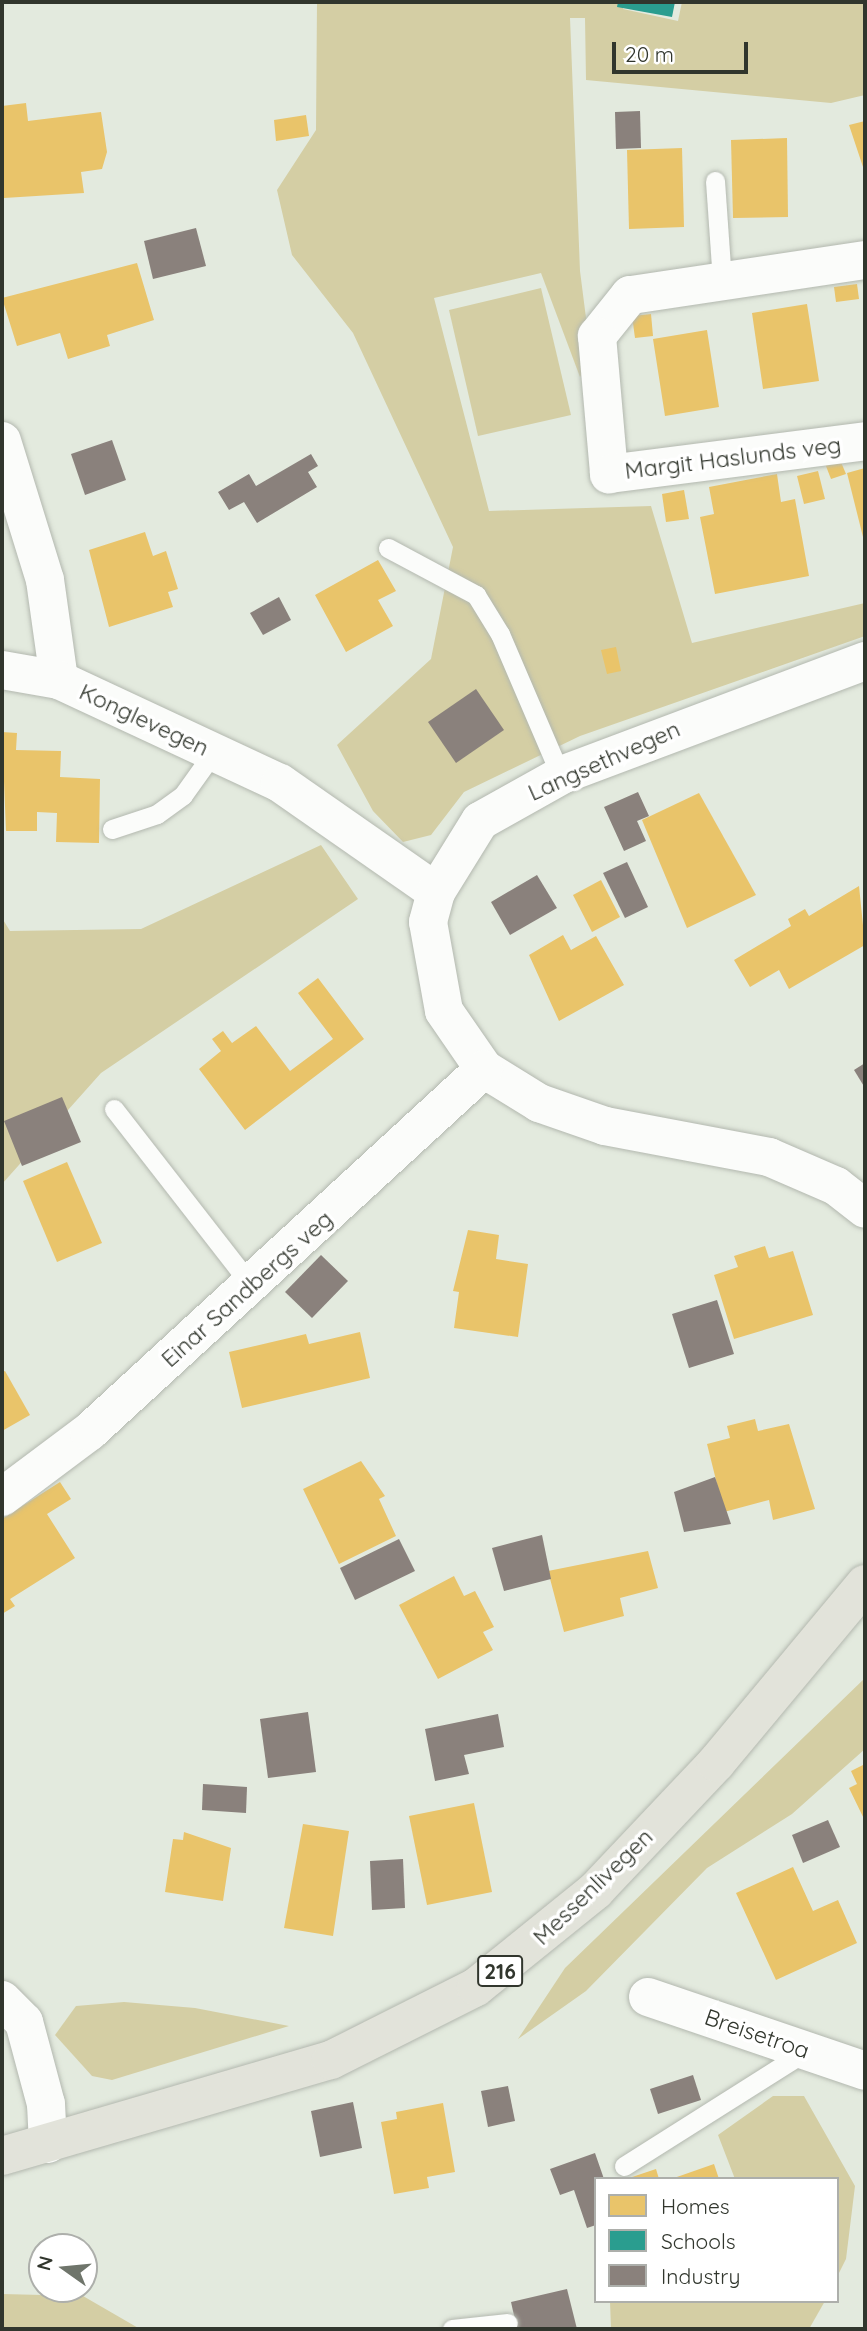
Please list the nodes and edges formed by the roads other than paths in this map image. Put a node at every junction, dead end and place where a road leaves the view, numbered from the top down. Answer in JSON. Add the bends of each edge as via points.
{"nodes":[{"id":1,"x":715,"y":181,"type":"dead end"},
{"id":2,"x":865,"y":260,"type":"edge"},
{"id":3,"x":722,"y":281,"type":"junction"},
{"id":4,"x":2,"y":441,"type":"edge"},
{"id":5,"x":865,"y":441,"type":"edge"},
{"id":6,"x":388,"y":548,"type":"dead end"},
{"id":7,"x":865,"y":661,"type":"edge"},
{"id":8,"x":2,"y":670,"type":"edge"},
{"id":9,"x":59,"y":680,"type":"junction"},
{"id":10,"x":213,"y":753,"type":"junction"},
{"id":11,"x":561,"y":776,"type":"junction"},
{"id":12,"x":112,"y":829,"type":"dead end"},
{"id":13,"x":436,"y":892,"type":"junction"},
{"id":14,"x":484,"y":1069,"type":"junction"},
{"id":15,"x":114,"y":1108,"type":"dead end"},
{"id":16,"x":865,"y":1209,"type":"edge"},
{"id":17,"x":251,"y":1285,"type":"junction"},
{"id":18,"x":2,"y":1497,"type":"edge"},
{"id":19,"x":865,"y":1584,"type":"edge"},
{"id":20,"x":648,"y":1997,"type":"dead end"},
{"id":21,"x":2,"y":2000,"type":"edge"},
{"id":22,"x":807,"y":2050,"type":"junction"},
{"id":23,"x":865,"y":2071,"type":"edge"},
{"id":24,"x":48,"y":2144,"type":"junction"},
{"id":25,"x":2,"y":2156,"type":"edge"},
{"id":26,"x":624,"y":2166,"type":"dead end"},
{"id":27,"x":508,"y":2323,"type":"dead end"},
{"id":28,"x":452,"y":2329,"type":"edge"}],
"edges":[{"from":1,"to":3,"type":"lane"},
{"from":2,"to":3,"type":"street","name":"Margit Haslunds veg"},
{"from":3,"to":5,"type":"street","name":"Margit Haslunds veg","via":[[630,295],[597,336],[609,474]]},
{"from":4,"to":9,"type":"street","name":"Konglevegen","via":[[45,580]]},
{"from":6,"to":11,"type":"lane","via":[[476,595],[500,634]]},
{"from":7,"to":11,"type":"street","name":"Langsethvegen","via":[[720,711]]},
{"from":8,"to":9,"type":"street"},
{"from":9,"to":10,"type":"street","name":"Konglevegen"},
{"from":10,"to":12,"type":"lane","via":[[183,795],[158,814]]},
{"from":10,"to":13,"type":"street","name":"Konglevegen","via":[[341,820],[384,862]]},
{"from":11,"to":13,"type":"street","name":"Langsethvegen","via":[[480,821]]},
{"from":13,"to":14,"type":"street","name":"Langsethvegen","via":[[429,922],[444,1011]]},
{"from":14,"to":16,"type":"street","name":"Langsethvegen","via":[[539,1103],[606,1126],[769,1157],[836,1186]]},
{"from":14,"to":17,"type":"street","name":"Einar Sandbergs veg"},
{"from":15,"to":17,"type":"lane"},
{"from":17,"to":18,"type":"street","name":"Einar Sandbergs veg","via":[[89,1432]]},
{"from":19,"to":24,"type":"main road","name":"Messenlivegen","number":"216","via":[[716,1763],[596,1890],[476,1987],[331,2060]]},
{"from":20,"to":22,"type":"street","name":"Breisetroa"},
{"from":21,"to":24,"type":"street","via":[[24,2022],[46,2104]]},
{"from":22,"to":23,"type":"street","name":"Breisetroa"},
{"from":22,"to":26,"type":"lane"},
{"from":24,"to":25,"type":"main road","name":"Messenlivegen","number":"216"},
{"from":27,"to":28,"type":"lane"}]}
